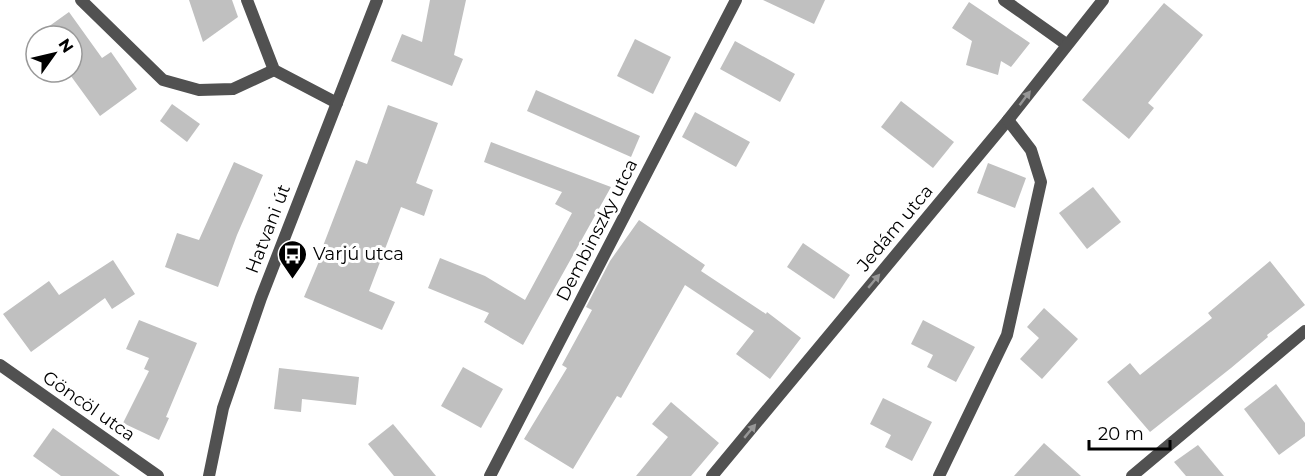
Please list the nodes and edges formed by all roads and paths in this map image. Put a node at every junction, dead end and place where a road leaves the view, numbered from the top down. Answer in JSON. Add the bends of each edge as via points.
{"nodes":[{"id":1,"x":81,"y":0,"type":"edge"},
{"id":2,"x":248,"y":0,"type":"edge"},
{"id":3,"x":377,"y":0,"type":"edge"},
{"id":4,"x":736,"y":0,"type":"edge"},
{"id":5,"x":1004,"y":0,"type":"edge"},
{"id":6,"x":1102,"y":0,"type":"edge"},
{"id":7,"x":1066,"y":44,"type":"junction"},
{"id":8,"x":274,"y":70,"type":"junction"},
{"id":9,"x":337,"y":104,"type":"junction"},
{"id":10,"x":1008,"y":120,"type":"junction"},
{"id":11,"x":1305,"y":331,"type":"edge"},
{"id":12,"x":0,"y":364,"type":"edge"},
{"id":13,"x":158,"y":476,"type":"edge"},
{"id":14,"x":209,"y":476,"type":"edge"},
{"id":15,"x":490,"y":476,"type":"edge"},
{"id":16,"x":712,"y":476,"type":"edge"},
{"id":17,"x":939,"y":476,"type":"edge"},
{"id":18,"x":1132,"y":476,"type":"edge"}],
"edges":[{"from":1,"to":8,"type":"street","via":[[163,80],[198,90],[233,90]]},
{"from":2,"to":8,"type":"street"},
{"from":3,"to":9,"type":"street","name":"Hatvani út"},
{"from":4,"to":15,"type":"street","name":"Dembinszky utca"},
{"from":5,"to":7,"type":"street"},
{"from":6,"to":7,"type":"street","name":"Jedám utca"},
{"from":10,"to":7,"type":"street","name":"Jedám utca","one_way":true},
{"from":8,"to":9,"type":"street"},
{"from":9,"to":14,"type":"street","name":"Hatvani út","via":[[253,320],[223,408]]},
{"from":16,"to":10,"type":"street","name":"Jedám utca","one_way":true},
{"from":10,"to":17,"type":"street","via":[[1031,150],[1041,182],[1007,335]]},
{"from":11,"to":18,"type":"street"},
{"from":12,"to":13,"type":"street","name":"Göncöl utca"}]}
